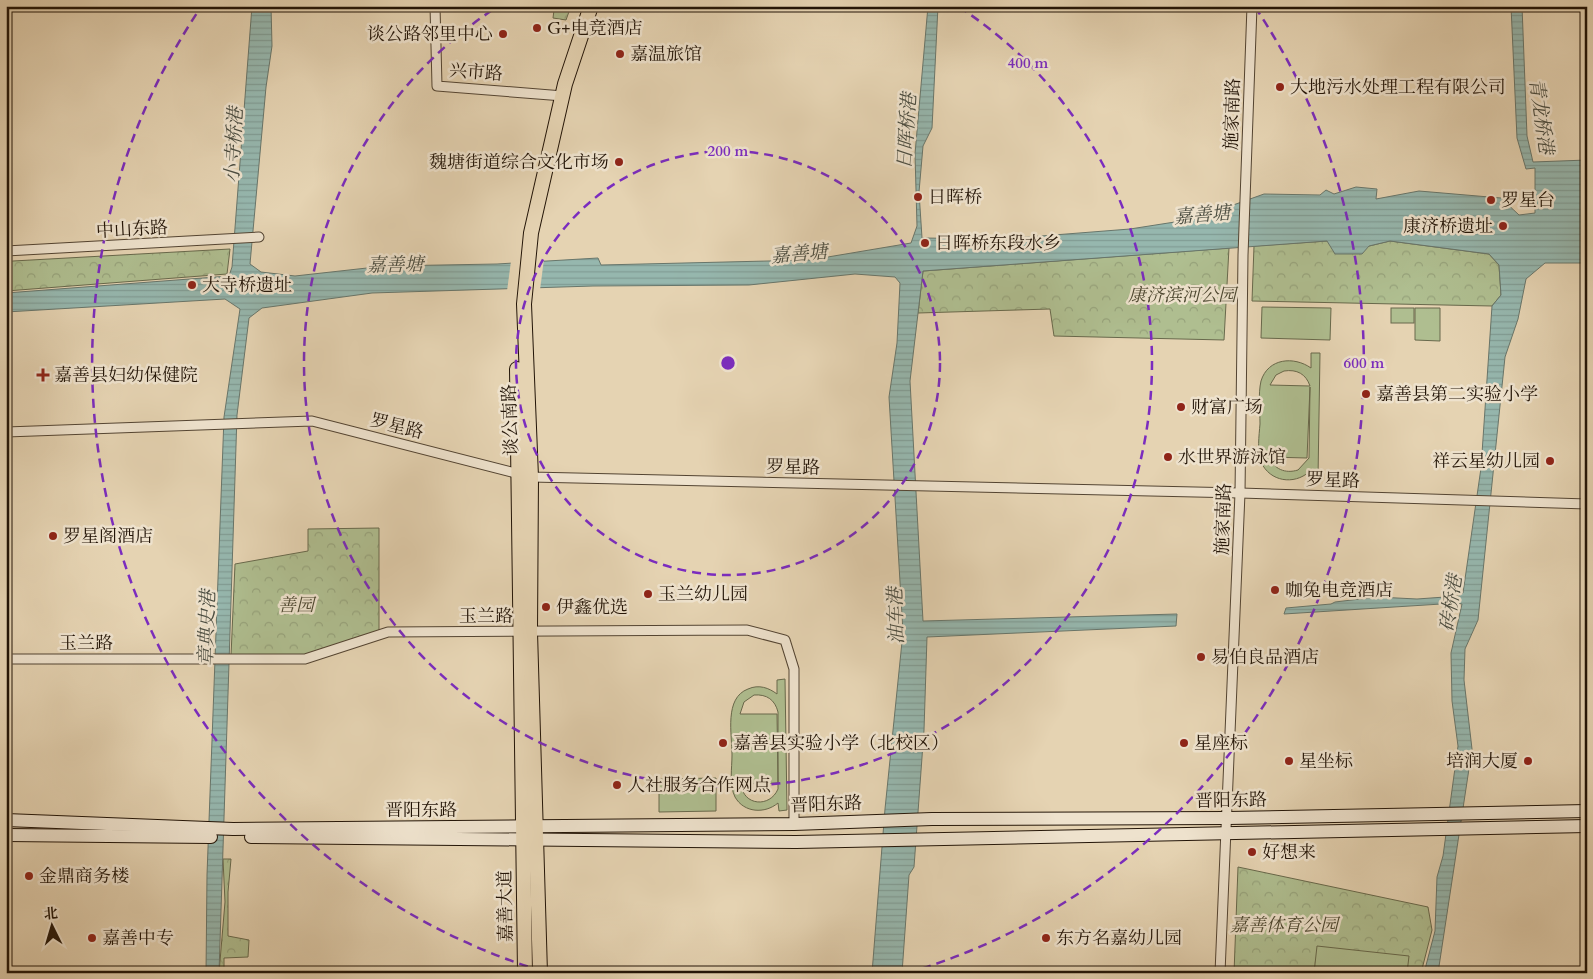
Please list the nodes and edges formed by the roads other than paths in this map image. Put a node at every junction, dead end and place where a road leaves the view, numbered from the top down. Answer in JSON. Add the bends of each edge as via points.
{"nodes":[{"id":1,"x":435,"y":6,"type":"edge"},
{"id":2,"x":582,"y":6,"type":"edge"},
{"id":3,"x":591,"y":6,"type":"edge"},
{"id":4,"x":1252,"y":6,"type":"edge"},
{"id":5,"x":559,"y":95,"type":"junction"},
{"id":6,"x":259,"y":237,"type":"dead end"},
{"id":7,"x":6,"y":252,"type":"edge"},
{"id":8,"x":6,"y":432,"type":"edge"},
{"id":9,"x":525,"y":476,"type":"junction"},
{"id":10,"x":1240,"y":493,"type":"junction"},
{"id":11,"x":1587,"y":504,"type":"edge"},
{"id":12,"x":525,"y":632,"type":"junction"},
{"id":13,"x":6,"y":659,"type":"edge"},
{"id":14,"x":1587,"y":811,"type":"edge"},
{"id":15,"x":1228,"y":818,"type":"junction"},
{"id":16,"x":6,"y":820,"type":"edge"},
{"id":17,"x":794,"y":824,"type":"junction"},
{"id":18,"x":1587,"y":826,"type":"edge"},
{"id":19,"x":199,"y":832,"type":"junction"},
{"id":20,"x":530,"y":833,"type":"junction"},
{"id":21,"x":1227,"y":833,"type":"junction"},
{"id":22,"x":6,"y":835,"type":"edge"},
{"id":23,"x":525,"y":973,"type":"edge"},
{"id":24,"x":540,"y":973,"type":"edge"},
{"id":25,"x":1220,"y":973,"type":"edge"}],
"edges":[{"from":1,"to":5,"type":"street","name":"兴市路","via":[[437,86]]},
{"from":2,"to":5,"type":"main road","name":"谈公南路"},
{"from":3,"to":5,"type":"main road","name":"谈公南路"},
{"from":4,"to":10,"type":"street","name":"施家南路","via":[[1243,255]]},
{"from":5,"to":9,"type":"main road","name":"谈公南路","via":[[526,233],[520,304]]},
{"from":6,"to":7,"type":"street","name":"中山东路"},
{"from":8,"to":9,"type":"street","name":"罗星路","via":[[312,421]]},
{"from":9,"to":10,"type":"street","name":"罗星路"},
{"from":9,"to":12,"type":"main road","name":"谈公南路"},
{"from":10,"to":11,"type":"street","name":"罗星路"},
{"from":10,"to":15,"type":"street","name":"施家南路"},
{"from":12,"to":13,"type":"street","name":"玉兰路","via":[[388,632],[305,659]]},
{"from":12,"to":17,"type":"street","name":"玉兰路","via":[[747,630],[785,640],[794,669]]},
{"from":12,"to":20,"type":"main road","name":"谈公南路"},
{"from":14,"to":15,"type":"main road","name":"晋阳东路"},
{"from":15,"to":17,"type":"main road","name":"晋阳东路","via":[[932,819]]},
{"from":15,"to":21,"type":"street","name":"施家南路"},
{"from":16,"to":19,"type":"main road","name":"晋阳东路"},
{"from":17,"to":20,"type":"main road","name":"晋阳东路"},
{"from":18,"to":21,"type":"main road","name":"晋阳东路"},
{"from":19,"to":20,"type":"main road","name":"晋阳东路"},
{"from":19,"to":22,"type":"main road","name":"晋阳东路"},
{"from":20,"to":21,"type":"main road","name":"晋阳东路","via":[[866,841]]},
{"from":20,"to":23,"type":"main road","name":"嘉善大道"},
{"from":20,"to":24,"type":"main road","name":"嘉善大道"},
{"from":21,"to":25,"type":"street","name":"施家南路"}]}
